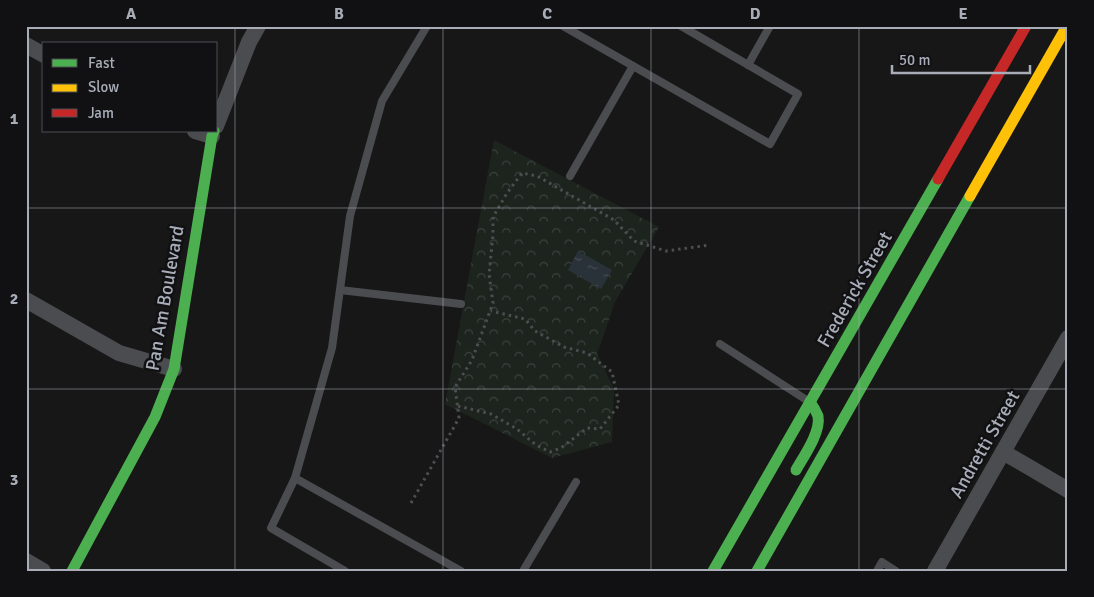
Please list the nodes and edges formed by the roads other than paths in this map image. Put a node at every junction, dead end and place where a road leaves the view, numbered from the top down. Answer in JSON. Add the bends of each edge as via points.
{"nodes":[{"id":1,"x":258,"y":26,"type":"edge"},
{"id":2,"x":427,"y":26,"type":"edge"},
{"id":3,"x":563,"y":26,"type":"edge"},
{"id":4,"x":681,"y":26,"type":"edge"},
{"id":5,"x":770,"y":26,"type":"edge"},
{"id":6,"x":1026,"y":26,"type":"edge"},
{"id":7,"x":1067,"y":26,"type":"edge"},
{"id":8,"x":26,"y":45,"type":"edge"},
{"id":9,"x":42,"y":54,"type":"edge"},
{"id":10,"x":748,"y":65,"type":"junction"},
{"id":11,"x":633,"y":66,"type":"junction"},
{"id":12,"x":218,"y":121,"type":"edge"},
{"id":13,"x":214,"y":132,"type":"edge"},
{"id":14,"x":570,"y":176,"type":"dead end"},
{"id":15,"x":340,"y":290,"type":"junction"},
{"id":16,"x":26,"y":300,"type":"edge"},
{"id":17,"x":461,"y":304,"type":"dead end"},
{"id":18,"x":1068,"y":338,"type":"edge"},
{"id":19,"x":720,"y":344,"type":"dead end"},
{"id":20,"x":174,"y":369,"type":"junction"},
{"id":21,"x":810,"y":402,"type":"junction"},
{"id":22,"x":1003,"y":452,"type":"junction"},
{"id":23,"x":295,"y":478,"type":"junction"},
{"id":24,"x":792,"y":478,"type":"dead end"},
{"id":25,"x":576,"y":482,"type":"dead end"},
{"id":26,"x":1068,"y":490,"type":"edge"},
{"id":27,"x":781,"y":507,"type":"dead end"},
{"id":28,"x":784,"y":522,"type":"junction"},
{"id":29,"x":26,"y":561,"type":"edge"},
{"id":30,"x":43,"y":571,"type":"edge"},
{"id":31,"x":72,"y":571,"type":"edge"},
{"id":32,"x":345,"y":571,"type":"edge"},
{"id":33,"x":461,"y":571,"type":"edge"},
{"id":34,"x":523,"y":571,"type":"edge"},
{"id":35,"x":713,"y":571,"type":"edge"},
{"id":36,"x":757,"y":571,"type":"edge"},
{"id":37,"x":877,"y":571,"type":"edge"},
{"id":38,"x":896,"y":571,"type":"edge"},
{"id":39,"x":934,"y":571,"type":"edge"}],
"edges":[{"from":1,"to":12,"type":"street","name":"Pan Am Boulevard"},
{"from":2,"to":15,"type":"lane","via":[[382,102],[350,216]]},
{"from":3,"to":11,"type":"lane"},
{"from":4,"to":10,"type":"lane"},
{"from":5,"to":10,"type":"lane"},
{"from":6,"to":21,"type":"main road","name":"Frederick Street"},
{"from":7,"to":28,"type":"main road"},
{"from":8,"to":9,"type":"street"},
{"from":10,"to":11,"type":"lane","via":[[798,94],[770,144]]},
{"from":11,"to":14,"type":"lane"},
{"from":13,"to":20,"type":"main road","name":"Pan Am Boulevard"},
{"from":15,"to":17,"type":"lane"},
{"from":15,"to":23,"type":"lane","via":[[332,348]]},
{"from":16,"to":20,"type":"street","via":[[119,352]]},
{"from":18,"to":22,"type":"street","name":"Andretti Street"},
{"from":19,"to":21,"type":"lane"},
{"from":20,"to":31,"type":"main road","name":"Pan Am Boulevard","via":[[155,418]]},
{"from":21,"to":24,"type":"main road","via":[[817,413],[818,425]]},
{"from":21,"to":35,"type":"main road","name":"Frederick Street"},
{"from":22,"to":26,"type":"street"},
{"from":22,"to":39,"type":"street","name":"Andretti Street"},
{"from":23,"to":32,"type":"lane","via":[[271,528]]},
{"from":23,"to":33,"type":"lane"},
{"from":25,"to":34,"type":"lane"},
{"from":27,"to":28,"type":"main road"},
{"from":28,"to":36,"type":"main road"},
{"from":29,"to":30,"type":"street"},
{"from":37,"to":38,"type":"lane","via":[[882,562]]}]}
